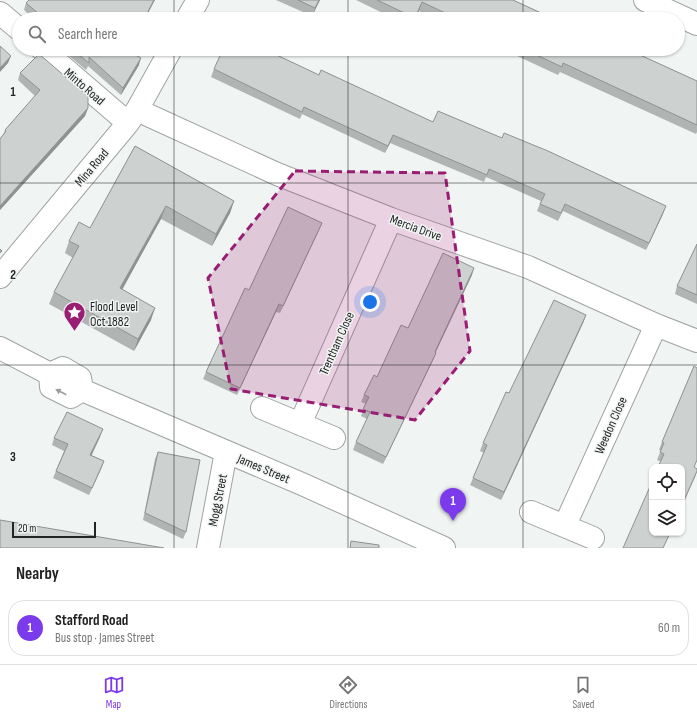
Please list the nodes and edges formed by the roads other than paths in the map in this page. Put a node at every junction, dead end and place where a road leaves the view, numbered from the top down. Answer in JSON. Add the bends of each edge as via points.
{"nodes":[{"id":1,"x":198,"y":0,"type":"edge"},
{"id":2,"x":645,"y":0,"type":"edge"},
{"id":3,"x":191,"y":12,"type":"edge"},
{"id":4,"x":671,"y":12,"type":"edge"},
{"id":5,"x":0,"y":13,"type":"edge"},
{"id":6,"x":685,"y":18,"type":"edge"},
{"id":7,"x":12,"y":23,"type":"edge"},
{"id":8,"x":697,"y":24,"type":"edge"},
{"id":9,"x":51,"y":56,"type":"edge"},
{"id":10,"x":167,"y":56,"type":"edge"},
{"id":11,"x":132,"y":117,"type":"junction"},
{"id":12,"x":391,"y":219,"type":"junction"},
{"id":13,"x":0,"y":277,"type":"edge"},
{"id":14,"x":656,"y":324,"type":"junction"},
{"id":15,"x":697,"y":341,"type":"edge"},
{"id":16,"x":0,"y":348,"type":"edge"},
{"id":17,"x":262,"y":408,"type":"dead end"},
{"id":18,"x":300,"y":424,"type":"junction"},
{"id":19,"x":334,"y":438,"type":"dead end"},
{"id":20,"x":226,"y":452,"type":"junction"},
{"id":21,"x":531,"y":512,"type":"dead end"},
{"id":22,"x":565,"y":525,"type":"junction"},
{"id":23,"x":593,"y":538,"type":"dead end"},
{"id":24,"x":407,"y":539,"type":"edge"},
{"id":25,"x":208,"y":548,"type":"edge"},
{"id":26,"x":444,"y":548,"type":"edge"}],
"edges":[{"from":1,"to":3,"type":"street"},
{"from":2,"to":4,"type":"street"},
{"from":5,"to":7,"type":"street"},
{"from":6,"to":8,"type":"street"},
{"from":9,"to":11,"type":"street","name":"Minto Road"},
{"from":10,"to":11,"type":"street","name":"Mina Road"},
{"from":11,"to":12,"type":"street","name":"Mercia Drive"},
{"from":11,"to":13,"type":"street","name":"Mina Road"},
{"from":12,"to":14,"type":"street","name":"Mercia Drive","via":[[528,267]]},
{"from":12,"to":18,"type":"street","name":"Trentham Close"},
{"from":14,"to":15,"type":"street","name":"Mercia Drive"},
{"from":14,"to":22,"type":"street","name":"Weedon Close"},
{"from":16,"to":20,"type":"street","name":"James Street","via":[[50,374],[63,368],[80,378],[82,390]]},
{"from":17,"to":18,"type":"street"},
{"from":18,"to":19,"type":"street"},
{"from":20,"to":24,"type":"street","name":"James Street","via":[[302,484]]},
{"from":20,"to":25,"type":"street","name":"Mogg Street"},
{"from":21,"to":22,"type":"street"},
{"from":22,"to":23,"type":"street"},
{"from":24,"to":26,"type":"street","name":"James Street"}]}
